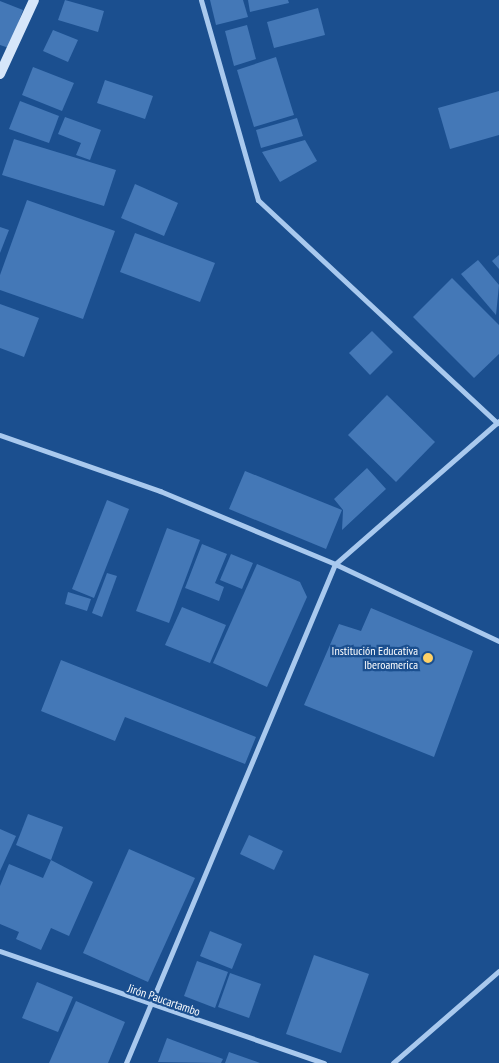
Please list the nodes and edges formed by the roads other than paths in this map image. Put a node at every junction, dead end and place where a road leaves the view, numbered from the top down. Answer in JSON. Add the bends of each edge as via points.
{"nodes":[{"id":1,"x":34,"y":0,"type":"edge"},
{"id":2,"x":200,"y":0,"type":"edge"},
{"id":3,"x":0,"y":74,"type":"edge"},
{"id":4,"x":498,"y":422,"type":"edge"},
{"id":5,"x":0,"y":435,"type":"edge"},
{"id":6,"x":335,"y":564,"type":"junction"},
{"id":7,"x":499,"y":641,"type":"edge"},
{"id":8,"x":0,"y":952,"type":"edge"},
{"id":9,"x":499,"y":971,"type":"edge"},
{"id":10,"x":148,"y":1006,"type":"junction"},
{"id":11,"x":126,"y":1063,"type":"edge"},
{"id":12,"x":324,"y":1063,"type":"edge"},
{"id":13,"x":393,"y":1063,"type":"edge"}],
"edges":[{"from":1,"to":3,"type":"street"},
{"from":2,"to":4,"type":"street","via":[[258,200]]},
{"from":4,"to":6,"type":"street"},
{"from":5,"to":6,"type":"street","via":[[160,491]]},
{"from":6,"to":7,"type":"street"},
{"from":6,"to":10,"type":"street"},
{"from":8,"to":10,"type":"street","name":"Jirón Paucartambo"},
{"from":9,"to":13,"type":"street"},
{"from":10,"to":11,"type":"street"},
{"from":10,"to":12,"type":"street","name":"Jirón Paucartambo"}]}
